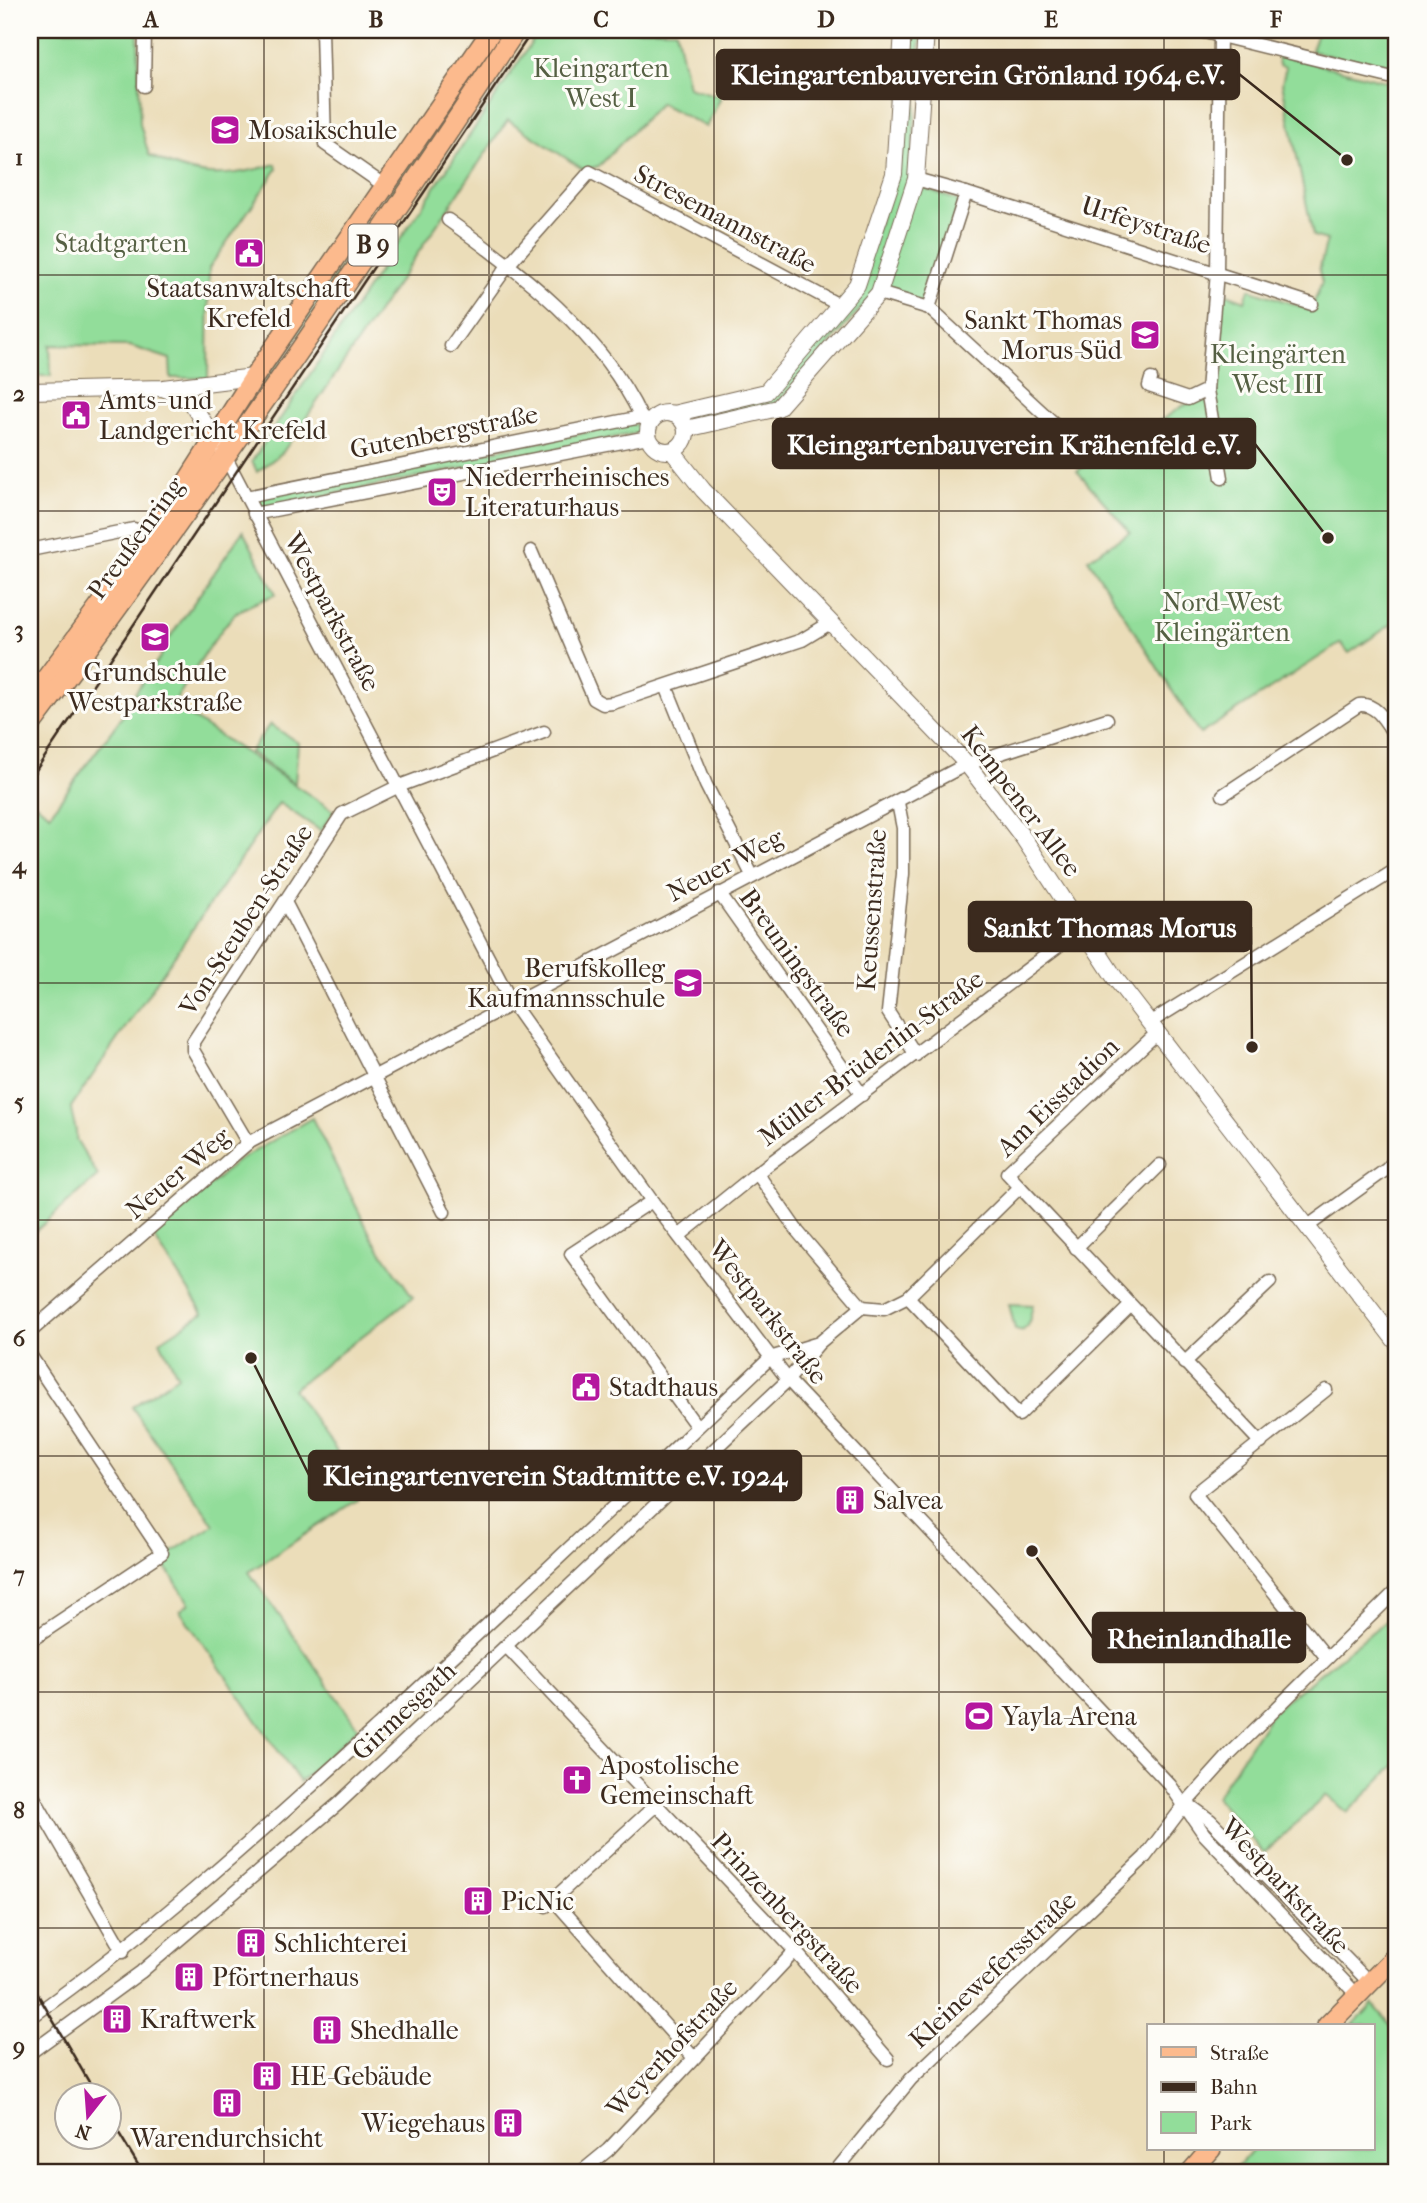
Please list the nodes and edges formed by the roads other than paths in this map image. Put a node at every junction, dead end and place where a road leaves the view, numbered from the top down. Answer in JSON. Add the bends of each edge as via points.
{"nodes":[{"id":1,"x":145,"y":30,"type":"edge"},
{"id":2,"x":322,"y":30,"type":"edge"},
{"id":3,"x":492,"y":30,"type":"edge"},
{"id":4,"x":516,"y":30,"type":"edge"},
{"id":5,"x":903,"y":30,"type":"edge"},
{"id":6,"x":926,"y":30,"type":"edge"},
{"id":7,"x":1196,"y":30,"type":"edge"},
{"id":8,"x":1220,"y":35,"type":"junction"},
{"id":9,"x":1397,"y":79,"type":"edge"},
{"id":10,"x":144,"y":86,"type":"dead end"},
{"id":11,"x":894,"y":174,"type":"junction"},
{"id":12,"x":916,"y":179,"type":"junction"},
{"id":13,"x":385,"y":186,"type":"junction"},
{"id":14,"x":966,"y":193,"type":"junction"},
{"id":15,"x":448,"y":220,"type":"dead end"},
{"id":16,"x":509,"y":264,"type":"junction"},
{"id":17,"x":1217,"y":272,"type":"junction"},
{"id":18,"x":858,"y":285,"type":"junction"},
{"id":19,"x":879,"y":293,"type":"junction"},
{"id":20,"x":1312,"y":304,"type":"dead end"},
{"id":21,"x":839,"y":305,"type":"junction"},
{"id":22,"x":929,"y":308,"type":"junction"},
{"id":23,"x":450,"y":346,"type":"dead end"},
{"id":24,"x":254,"y":377,"type":"junction"},
{"id":25,"x":1151,"y":379,"type":"dead end"},
{"id":26,"x":163,"y":388,"type":"junction"},
{"id":27,"x":1207,"y":390,"type":"junction"},
{"id":28,"x":30,"y":391,"type":"edge"},
{"id":29,"x":673,"y":414,"type":"junction"},
{"id":30,"x":647,"y":425,"type":"junction"},
{"id":31,"x":686,"y":429,"type":"junction"},
{"id":32,"x":215,"y":439,"type":"junction"},
{"id":33,"x":1083,"y":450,"type":"dead end"},
{"id":34,"x":672,"y":451,"type":"junction"},
{"id":35,"x":226,"y":458,"type":"junction"},
{"id":36,"x":1222,"y":478,"type":"dead end"},
{"id":37,"x":246,"y":497,"type":"junction"},
{"id":38,"x":254,"y":514,"type":"junction"},
{"id":39,"x":152,"y":536,"type":"junction"},
{"id":40,"x":30,"y":550,"type":"edge"},
{"id":41,"x":531,"y":551,"type":"dead end"},
{"id":42,"x":830,"y":622,"type":"junction"},
{"id":43,"x":666,"y":686,"type":"junction"},
{"id":44,"x":30,"y":700,"type":"edge"},
{"id":45,"x":1107,"y":719,"type":"dead end"},
{"id":46,"x":30,"y":726,"type":"edge"},
{"id":47,"x":544,"y":732,"type":"dead end"},
{"id":48,"x":1397,"y":739,"type":"edge"},
{"id":49,"x":967,"y":764,"type":"junction"},
{"id":50,"x":399,"y":786,"type":"junction"},
{"id":51,"x":1223,"y":795,"type":"dead end"},
{"id":52,"x":898,"y":803,"type":"junction"},
{"id":53,"x":1397,"y":869,"type":"edge"},
{"id":54,"x":752,"y":875,"type":"junction"},
{"id":55,"x":719,"y":893,"type":"junction"},
{"id":56,"x":285,"y":902,"type":"junction"},
{"id":57,"x":1081,"y":929,"type":"junction"},
{"id":58,"x":512,"y":1003,"type":"junction"},
{"id":59,"x":1153,"y":1028,"type":"junction"},
{"id":60,"x":916,"y":1055,"type":"junction"},
{"id":61,"x":374,"y":1076,"type":"junction"},
{"id":62,"x":862,"y":1095,"type":"junction"},
{"id":63,"x":248,"y":1143,"type":"junction"},
{"id":64,"x":1397,"y":1150,"type":"edge"},
{"id":65,"x":1160,"y":1165,"type":"dead end"},
{"id":66,"x":757,"y":1172,"type":"junction"},
{"id":67,"x":1020,"y":1187,"type":"junction"},
{"id":68,"x":652,"y":1201,"type":"junction"},
{"id":69,"x":444,"y":1212,"type":"dead end"},
{"id":70,"x":1308,"y":1226,"type":"junction"},
{"id":71,"x":679,"y":1236,"type":"junction"},
{"id":72,"x":1076,"y":1248,"type":"junction"},
{"id":73,"x":1270,"y":1282,"type":"dead end"},
{"id":74,"x":908,"y":1297,"type":"junction"},
{"id":75,"x":1130,"y":1306,"type":"junction"},
{"id":76,"x":862,"y":1307,"type":"junction"},
{"id":77,"x":30,"y":1332,"type":"edge"},
{"id":78,"x":820,"y":1343,"type":"junction"},
{"id":79,"x":1397,"y":1343,"type":"edge"},
{"id":80,"x":30,"y":1355,"type":"edge"},
{"id":81,"x":770,"y":1358,"type":"junction"},
{"id":82,"x":1184,"y":1363,"type":"junction"},
{"id":83,"x":788,"y":1380,"type":"junction"},
{"id":84,"x":1326,"y":1390,"type":"dead end"},
{"id":85,"x":697,"y":1427,"type":"junction"},
{"id":86,"x":1261,"y":1443,"type":"junction"},
{"id":87,"x":1397,"y":1590,"type":"edge"},
{"id":88,"x":30,"y":1641,"type":"edge"},
{"id":89,"x":507,"y":1647,"type":"junction"},
{"id":90,"x":1327,"y":1658,"type":"junction"},
{"id":91,"x":30,"y":1791,"type":"edge"},
{"id":92,"x":1186,"y":1803,"type":"junction"},
{"id":93,"x":656,"y":1805,"type":"junction"},
{"id":94,"x":795,"y":1951,"type":"junction"},
{"id":95,"x":123,"y":1952,"type":"junction"},
{"id":96,"x":1397,"y":1955,"type":"edge"},
{"id":97,"x":1364,"y":1989,"type":"junction"},
{"id":98,"x":30,"y":2018,"type":"edge"},
{"id":99,"x":1329,"y":2024,"type":"edge"},
{"id":100,"x":30,"y":2053,"type":"edge"},
{"id":101,"x":694,"y":2058,"type":"junction"},
{"id":102,"x":888,"y":2059,"type":"dead end"},
{"id":103,"x":1210,"y":2150,"type":"edge"},
{"id":104,"x":580,"y":2173,"type":"edge"},
{"id":105,"x":834,"y":2173,"type":"edge"},
{"id":106,"x":1190,"y":2173,"type":"edge"}],
"edges":[{"from":1,"to":10,"type":"street"},
{"from":2,"to":13,"type":"street","via":[[325,144]]},
{"from":3,"to":13,"type":"main road","name":"Preußenring","number":"B 9"},
{"from":4,"to":35,"type":"main road","name":"Preußenring","number":"B 9"},
{"from":5,"to":11,"type":"street"},
{"from":6,"to":12,"type":"street"},
{"from":7,"to":8,"type":"street"},
{"from":8,"to":9,"type":"street"},
{"from":8,"to":17,"type":"street"},
{"from":11,"to":12,"type":"street"},
{"from":11,"to":18,"type":"street"},
{"from":12,"to":14,"type":"street","name":"Urfeystraße"},
{"from":12,"to":19,"type":"street"},
{"from":13,"to":24,"type":"main road","name":"Preußenring","number":"B 9"},
{"from":14,"to":17,"type":"street","name":"Urfeystraße"},
{"from":14,"to":22,"type":"street"},
{"from":15,"to":16,"type":"street"},
{"from":16,"to":21,"type":"street","name":"Stresemannstraße","via":[[590,172]]},
{"from":16,"to":23,"type":"street"},
{"from":16,"to":30,"type":"street","via":[[581,333],[620,380]]},
{"from":17,"to":20,"type":"street","name":"Urfeystraße"},
{"from":17,"to":27,"type":"street"},
{"from":18,"to":19,"type":"street"},
{"from":18,"to":21,"type":"street"},
{"from":19,"to":22,"type":"street"},
{"from":19,"to":31,"type":"street","via":[[778,408]]},
{"from":21,"to":29,"type":"street","via":[[766,392]]},
{"from":22,"to":33,"type":"street"},
{"from":24,"to":26,"type":"street"},
{"from":24,"to":32,"type":"main road","name":"Preußenring","number":"B 9"},
{"from":25,"to":27,"type":"street","via":[[1149,386],[1188,399]]},
{"from":26,"to":28,"type":"street"},
{"from":26,"to":32,"type":"street","via":[[187,397]]},
{"from":27,"to":36,"type":"street"},
{"from":29,"to":30,"type":"street","via":[[659,415]]},
{"from":29,"to":31,"type":"street"},
{"from":30,"to":34,"type":"street","via":[[656,448]]},
{"from":30,"to":37,"type":"street","name":"Gutenbergstraße"},
{"from":30,"to":38,"type":"street","name":"Gutenbergstraße"},
{"from":31,"to":34,"type":"street","via":[[684,442]]},
{"from":32,"to":35,"type":"street"},
{"from":32,"to":39,"type":"main road","name":"Preußenring","number":"B 9"},
{"from":34,"to":42,"type":"street","name":"Kempener Allee","via":[[703,490]]},
{"from":35,"to":37,"type":"street","name":"Westparkstraße"},
{"from":35,"to":46,"type":"main road","name":"Preußenring","number":"B 9"},
{"from":37,"to":38,"type":"street","name":"Westparkstraße"},
{"from":38,"to":50,"type":"street","name":"Westparkstraße"},
{"from":39,"to":40,"type":"street","via":[[134,529]]},
{"from":39,"to":44,"type":"main road","name":"Preußenring","number":"B 9"},
{"from":41,"to":43,"type":"street","via":[[594,699],[613,703]]},
{"from":42,"to":43,"type":"street","via":[[802,640]]},
{"from":42,"to":49,"type":"street","name":"Kempener Allee"},
{"from":43,"to":54,"type":"street","via":[[706,785]]},
{"from":45,"to":49,"type":"street","name":"Neuer Weg"},
{"from":47,"to":50,"type":"street"},
{"from":48,"to":51,"type":"street","via":[[1376,709],[1359,705]]},
{"from":49,"to":52,"type":"street","name":"Neuer Weg"},
{"from":49,"to":57,"type":"street","name":"Kempener Allee","via":[[1024,839]]},
{"from":50,"to":56,"type":"street","name":"Von-Steuben-Straße","via":[[342,814]]},
{"from":50,"to":58,"type":"street","name":"Westparkstraße"},
{"from":52,"to":54,"type":"street","name":"Neuer Weg"},
{"from":52,"to":60,"type":"street","name":"Keussenstraße","via":[[903,874],[888,1012]]},
{"from":53,"to":59,"type":"street"},
{"from":54,"to":55,"type":"street","name":"Neuer Weg"},
{"from":55,"to":58,"type":"street","name":"Neuer Weg"},
{"from":55,"to":62,"type":"street","name":"Breuningstraße"},
{"from":56,"to":61,"type":"street"},
{"from":56,"to":63,"type":"street","name":"Von-Steuben-Straße","via":[[193,1042],[193,1050]]},
{"from":57,"to":59,"type":"street","name":"Kempener Allee"},
{"from":57,"to":60,"type":"street","name":"Müller-Brüderlin-Straße"},
{"from":58,"to":61,"type":"street","name":"Neuer Weg"},
{"from":58,"to":68,"type":"street","name":"Westparkstraße"},
{"from":59,"to":67,"type":"street","name":"Am Eisstadion","via":[[1007,1173]]},
{"from":59,"to":70,"type":"street","name":"Kempener Allee"},
{"from":60,"to":62,"type":"street","name":"Müller-Brüderlin-Straße"},
{"from":61,"to":63,"type":"street","name":"Neuer Weg"},
{"from":61,"to":69,"type":"street"},
{"from":62,"to":66,"type":"street","name":"Müller-Brüderlin-Straße"},
{"from":63,"to":77,"type":"street","name":"Neuer Weg"},
{"from":64,"to":70,"type":"street","via":[[1387,1170]]},
{"from":65,"to":72,"type":"street"},
{"from":66,"to":71,"type":"street","name":"Müller-Brüderlin-Straße"},
{"from":66,"to":76,"type":"street","name":"Müller-Brüderlin-Straße","via":[[798,1232]]},
{"from":67,"to":72,"type":"street"},
{"from":67,"to":74,"type":"street","name":"Am Eisstadion"},
{"from":68,"to":71,"type":"street","name":"Westparkstraße"},
{"from":68,"to":85,"type":"street","via":[[571,1254]]},
{"from":70,"to":79,"type":"street","name":"Kempener Allee"},
{"from":71,"to":81,"type":"street","name":"Westparkstraße"},
{"from":72,"to":75,"type":"street"},
{"from":73,"to":82,"type":"street"},
{"from":74,"to":75,"type":"street","via":[[1018,1415]]},
{"from":74,"to":76,"type":"street","name":"Am Eisstadion","via":[[884,1309]]},
{"from":75,"to":82,"type":"street"},
{"from":76,"to":78,"type":"street"},
{"from":78,"to":81,"type":"street"},
{"from":78,"to":83,"type":"street"},
{"from":80,"to":88,"type":"street","via":[[162,1553]]},
{"from":81,"to":83,"type":"street","name":"Westparkstraße"},
{"from":81,"to":85,"type":"street","name":"Girmesgath"},
{"from":82,"to":86,"type":"street"},
{"from":83,"to":89,"type":"street","name":"Girmesgath"},
{"from":83,"to":92,"type":"street","name":"Westparkstraße"},
{"from":84,"to":86,"type":"street"},
{"from":85,"to":95,"type":"street","name":"Girmesgath","via":[[293,1806]]},
{"from":86,"to":90,"type":"street","via":[[1195,1494]]},
{"from":87,"to":90,"type":"street","name":"Kleinewefersstraße"},
{"from":89,"to":93,"type":"street","name":"Prinzenbergstraße"},
{"from":89,"to":100,"type":"street","name":"Girmesgath","via":[[338,1804],[152,1963]]},
{"from":90,"to":92,"type":"street","name":"Kleinewefersstraße"},
{"from":91,"to":95,"type":"street"},
{"from":92,"to":97,"type":"street","name":"Westparkstraße","via":[[1210,1820]]},
{"from":92,"to":97,"type":"street","name":"Westparkstraße","via":[[1204,1834]]},
{"from":92,"to":105,"type":"street","name":"Kleinewefersstraße","via":[[1145,1857],[911,2079]]},
{"from":93,"to":94,"type":"street","name":"Prinzenbergstraße"},
{"from":93,"to":101,"type":"street","via":[[549,1902]]},
{"from":94,"to":101,"type":"street","name":"Weyerhofstraße"},
{"from":94,"to":102,"type":"street","name":"Prinzenbergstraße"},
{"from":95,"to":98,"type":"street","name":"Girmesgath"},
{"from":96,"to":97,"type":"main road"},
{"from":97,"to":99,"type":"main road"},
{"from":101,"to":104,"type":"street","name":"Weyerhofstraße","via":[[608,2150]]},
{"from":103,"to":106,"type":"main road"}]}
